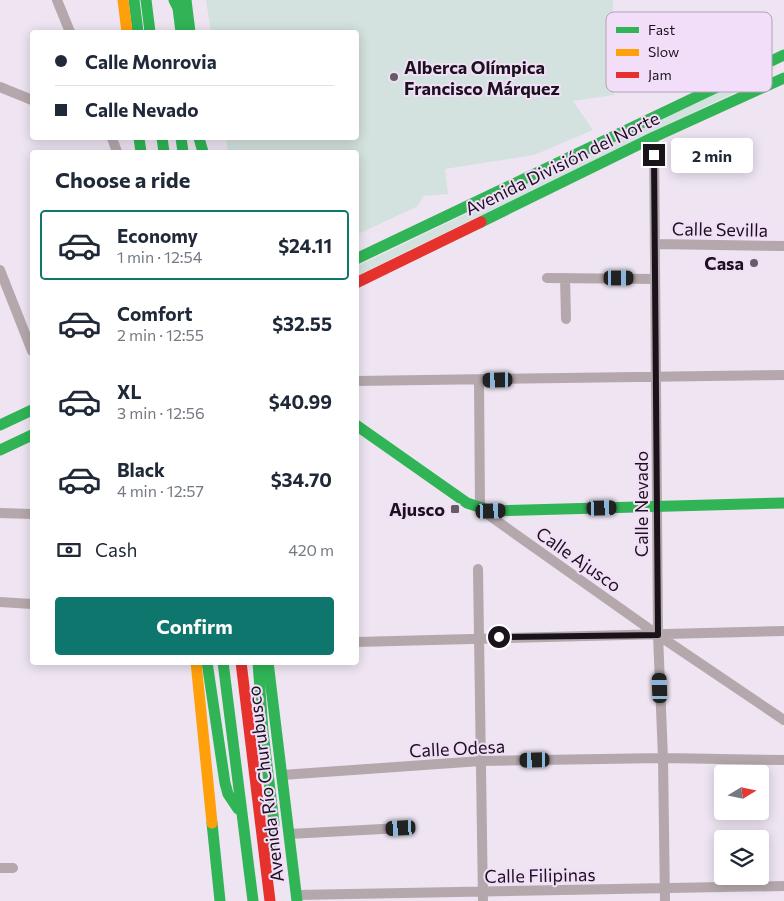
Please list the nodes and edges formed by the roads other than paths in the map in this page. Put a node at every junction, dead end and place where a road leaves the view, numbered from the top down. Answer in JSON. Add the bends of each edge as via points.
{"nodes":[{"id":1,"x":58,"y":0,"type":"edge"},
{"id":2,"x":123,"y":0,"type":"edge"},
{"id":3,"x":134,"y":0,"type":"edge"},
{"id":4,"x":146,"y":0,"type":"edge"},
{"id":5,"x":165,"y":0,"type":"edge"},
{"id":6,"x":174,"y":0,"type":"edge"},
{"id":7,"x":186,"y":0,"type":"edge"},
{"id":8,"x":168,"y":24,"type":"dead end"},
{"id":9,"x":69,"y":30,"type":"edge"},
{"id":10,"x":127,"y":30,"type":"edge"},
{"id":11,"x":138,"y":30,"type":"edge"},
{"id":12,"x":150,"y":30,"type":"edge"},
{"id":13,"x":181,"y":30,"type":"edge"},
{"id":14,"x":190,"y":30,"type":"edge"},
{"id":15,"x":784,"y":55,"type":"edge"},
{"id":16,"x":772,"y":61,"type":"edge"},
{"id":17,"x":784,"y":72,"type":"edge"},
{"id":18,"x":772,"y":78,"type":"edge"},
{"id":19,"x":784,"y":78,"type":"edge"},
{"id":20,"x":772,"y":84,"type":"edge"},
{"id":21,"x":0,"y":87,"type":"edge"},
{"id":22,"x":706,"y":92,"type":"edge"},
{"id":23,"x":754,"y":92,"type":"edge"},
{"id":24,"x":30,"y":99,"type":"edge"},
{"id":25,"x":654,"y":137,"type":"junction"},
{"id":26,"x":656,"y":244,"type":"junction"},
{"id":27,"x":784,"y":246,"type":"edge"},
{"id":28,"x":359,"y":258,"type":"edge"},
{"id":29,"x":0,"y":270,"type":"edge"},
{"id":30,"x":547,"y":278,"type":"dead end"},
{"id":31,"x":565,"y":278,"type":"junction"},
{"id":32,"x":656,"y":279,"type":"junction"},
{"id":33,"x":359,"y":282,"type":"edge"},
{"id":34,"x":566,"y":319,"type":"dead end"},
{"id":35,"x":30,"y":346,"type":"edge"},
{"id":36,"x":784,"y":376,"type":"edge"},
{"id":37,"x":656,"y":377,"type":"junction"},
{"id":38,"x":479,"y":380,"type":"junction"},
{"id":39,"x":359,"y":381,"type":"edge"},
{"id":40,"x":30,"y":411,"type":"edge"},
{"id":41,"x":0,"y":425,"type":"edge"},
{"id":42,"x":359,"y":427,"type":"edge"},
{"id":43,"x":30,"y":437,"type":"edge"},
{"id":44,"x":0,"y":450,"type":"edge"},
{"id":45,"x":784,"y":503,"type":"edge"},
{"id":46,"x":657,"y":506,"type":"junction"},
{"id":47,"x":480,"y":509,"type":"junction"},
{"id":48,"x":0,"y":514,"type":"edge"},
{"id":49,"x":30,"y":514,"type":"edge"},
{"id":50,"x":478,"y":569,"type":"dead end"},
{"id":51,"x":0,"y":602,"type":"edge"},
{"id":52,"x":30,"y":604,"type":"edge"},
{"id":53,"x":784,"y":631,"type":"edge"},
{"id":54,"x":658,"y":635,"type":"junction"},
{"id":55,"x":480,"y":637,"type":"junction"},
{"id":56,"x":359,"y":642,"type":"edge"},
{"id":57,"x":196,"y":665,"type":"edge"},
{"id":58,"x":207,"y":665,"type":"edge"},
{"id":59,"x":224,"y":665,"type":"edge"},
{"id":60,"x":241,"y":665,"type":"edge"},
{"id":61,"x":258,"y":665,"type":"edge"},
{"id":62,"x":268,"y":665,"type":"edge"},
{"id":63,"x":784,"y":720,"type":"edge"},
{"id":64,"x":663,"y":758,"type":"junction"},
{"id":65,"x":784,"y":760,"type":"edge"},
{"id":66,"x":480,"y":762,"type":"junction"},
{"id":67,"x":282,"y":775,"type":"junction"},
{"id":68,"x":243,"y":816,"type":"junction"},
{"id":69,"x":401,"y":828,"type":"dead end"},
{"id":70,"x":289,"y":834,"type":"junction"},
{"id":71,"x":0,"y":868,"type":"edge"},
{"id":72,"x":13,"y":868,"type":"dead end"},
{"id":73,"x":268,"y":879,"type":"junction"},
{"id":74,"x":784,"y":886,"type":"edge"},
{"id":75,"x":665,"y":888,"type":"junction"},
{"id":76,"x":483,"y":897,"type":"edge"},
{"id":77,"x":296,"y":898,"type":"edge"},
{"id":78,"x":220,"y":901,"type":"edge"},
{"id":79,"x":253,"y":901,"type":"edge"},
{"id":80,"x":270,"y":901,"type":"edge"},
{"id":81,"x":665,"y":901,"type":"edge"}],
"edges":[{"from":1,"to":9,"type":"street"},
{"from":2,"to":10,"type":"main road"},
{"from":3,"to":11,"type":"main road"},
{"from":4,"to":12,"type":"main road"},
{"from":5,"to":8,"type":"main road"},
{"from":6,"to":13,"type":"main road"},
{"from":7,"to":14,"type":"main road"},
{"from":15,"to":16,"type":"main road","name":"Avenida División del Norte"},
{"from":17,"to":18,"type":"main road"},
{"from":19,"to":20,"type":"main road","name":"Avenida División del Norte"},
{"from":21,"to":24,"type":"street"},
{"from":22,"to":28,"type":"main road","name":"Avenida División del Norte"},
{"from":23,"to":25,"type":"main road","name":"Avenida División del Norte"},
{"from":25,"to":26,"type":"street","name":"Calle Nevado"},
{"from":25,"to":33,"type":"main road","name":"Avenida División del Norte"},
{"from":26,"to":27,"type":"street","name":"Calle Sevilla"},
{"from":26,"to":32,"type":"street","name":"Calle Nevado"},
{"from":29,"to":35,"type":"street"},
{"from":30,"to":31,"type":"street"},
{"from":31,"to":32,"type":"street"},
{"from":31,"to":34,"type":"street"},
{"from":32,"to":37,"type":"street","name":"Calle Nevado"},
{"from":36,"to":37,"type":"street"},
{"from":37,"to":38,"type":"street"},
{"from":37,"to":46,"type":"street","name":"Calle Nevado"},
{"from":38,"to":39,"type":"street"},
{"from":38,"to":47,"type":"street"},
{"from":40,"to":41,"type":"main road"},
{"from":42,"to":47,"type":"main road","name":"Calle Ajusco"},
{"from":43,"to":44,"type":"main road"},
{"from":45,"to":46,"type":"main road"},
{"from":46,"to":47,"type":"main road"},
{"from":46,"to":54,"type":"street","name":"Calle Nevado"},
{"from":47,"to":54,"type":"street","name":"Calle Ajusco"},
{"from":48,"to":49,"type":"street"},
{"from":50,"to":55,"type":"street"},
{"from":51,"to":52,"type":"street"},
{"from":53,"to":54,"type":"street"},
{"from":54,"to":55,"type":"street"},
{"from":54,"to":63,"type":"street","name":"Calle Ajusco"},
{"from":54,"to":64,"type":"street","name":"Calle Nevado"},
{"from":55,"to":56,"type":"street"},
{"from":55,"to":66,"type":"street"},
{"from":57,"to":78,"type":"main road"},
{"from":58,"to":68,"type":"main road","via":[[225,783],[228,794]]},
{"from":59,"to":68,"type":"main road"},
{"from":60,"to":73,"type":"main road"},
{"from":61,"to":73,"type":"main road","via":[[274,823]]},
{"from":62,"to":67,"type":"main road","name":"Avenida Río Churubusco"},
{"from":64,"to":65,"type":"street","name":"Calle Odesa"},
{"from":64,"to":66,"type":"street","name":"Calle Odesa"},
{"from":64,"to":75,"type":"street","name":"Calle Nevado"},
{"from":66,"to":67,"type":"street","name":"Calle Odesa"},
{"from":66,"to":76,"type":"street"},
{"from":67,"to":70,"type":"main road","name":"Avenida Río Churubusco"},
{"from":68,"to":79,"type":"main road"},
{"from":69,"to":70,"type":"street"},
{"from":70,"to":77,"type":"main road","name":"Avenida Río Churubusco"},
{"from":71,"to":72,"type":"street"},
{"from":73,"to":80,"type":"main road"},
{"from":74,"to":75,"type":"street","name":"Calle Filipinas"},
{"from":75,"to":76,"type":"street","name":"Calle Filipinas"},
{"from":75,"to":81,"type":"street","name":"Calle Nevado"},
{"from":76,"to":77,"type":"street","name":"Calle Filipinas"}]}
